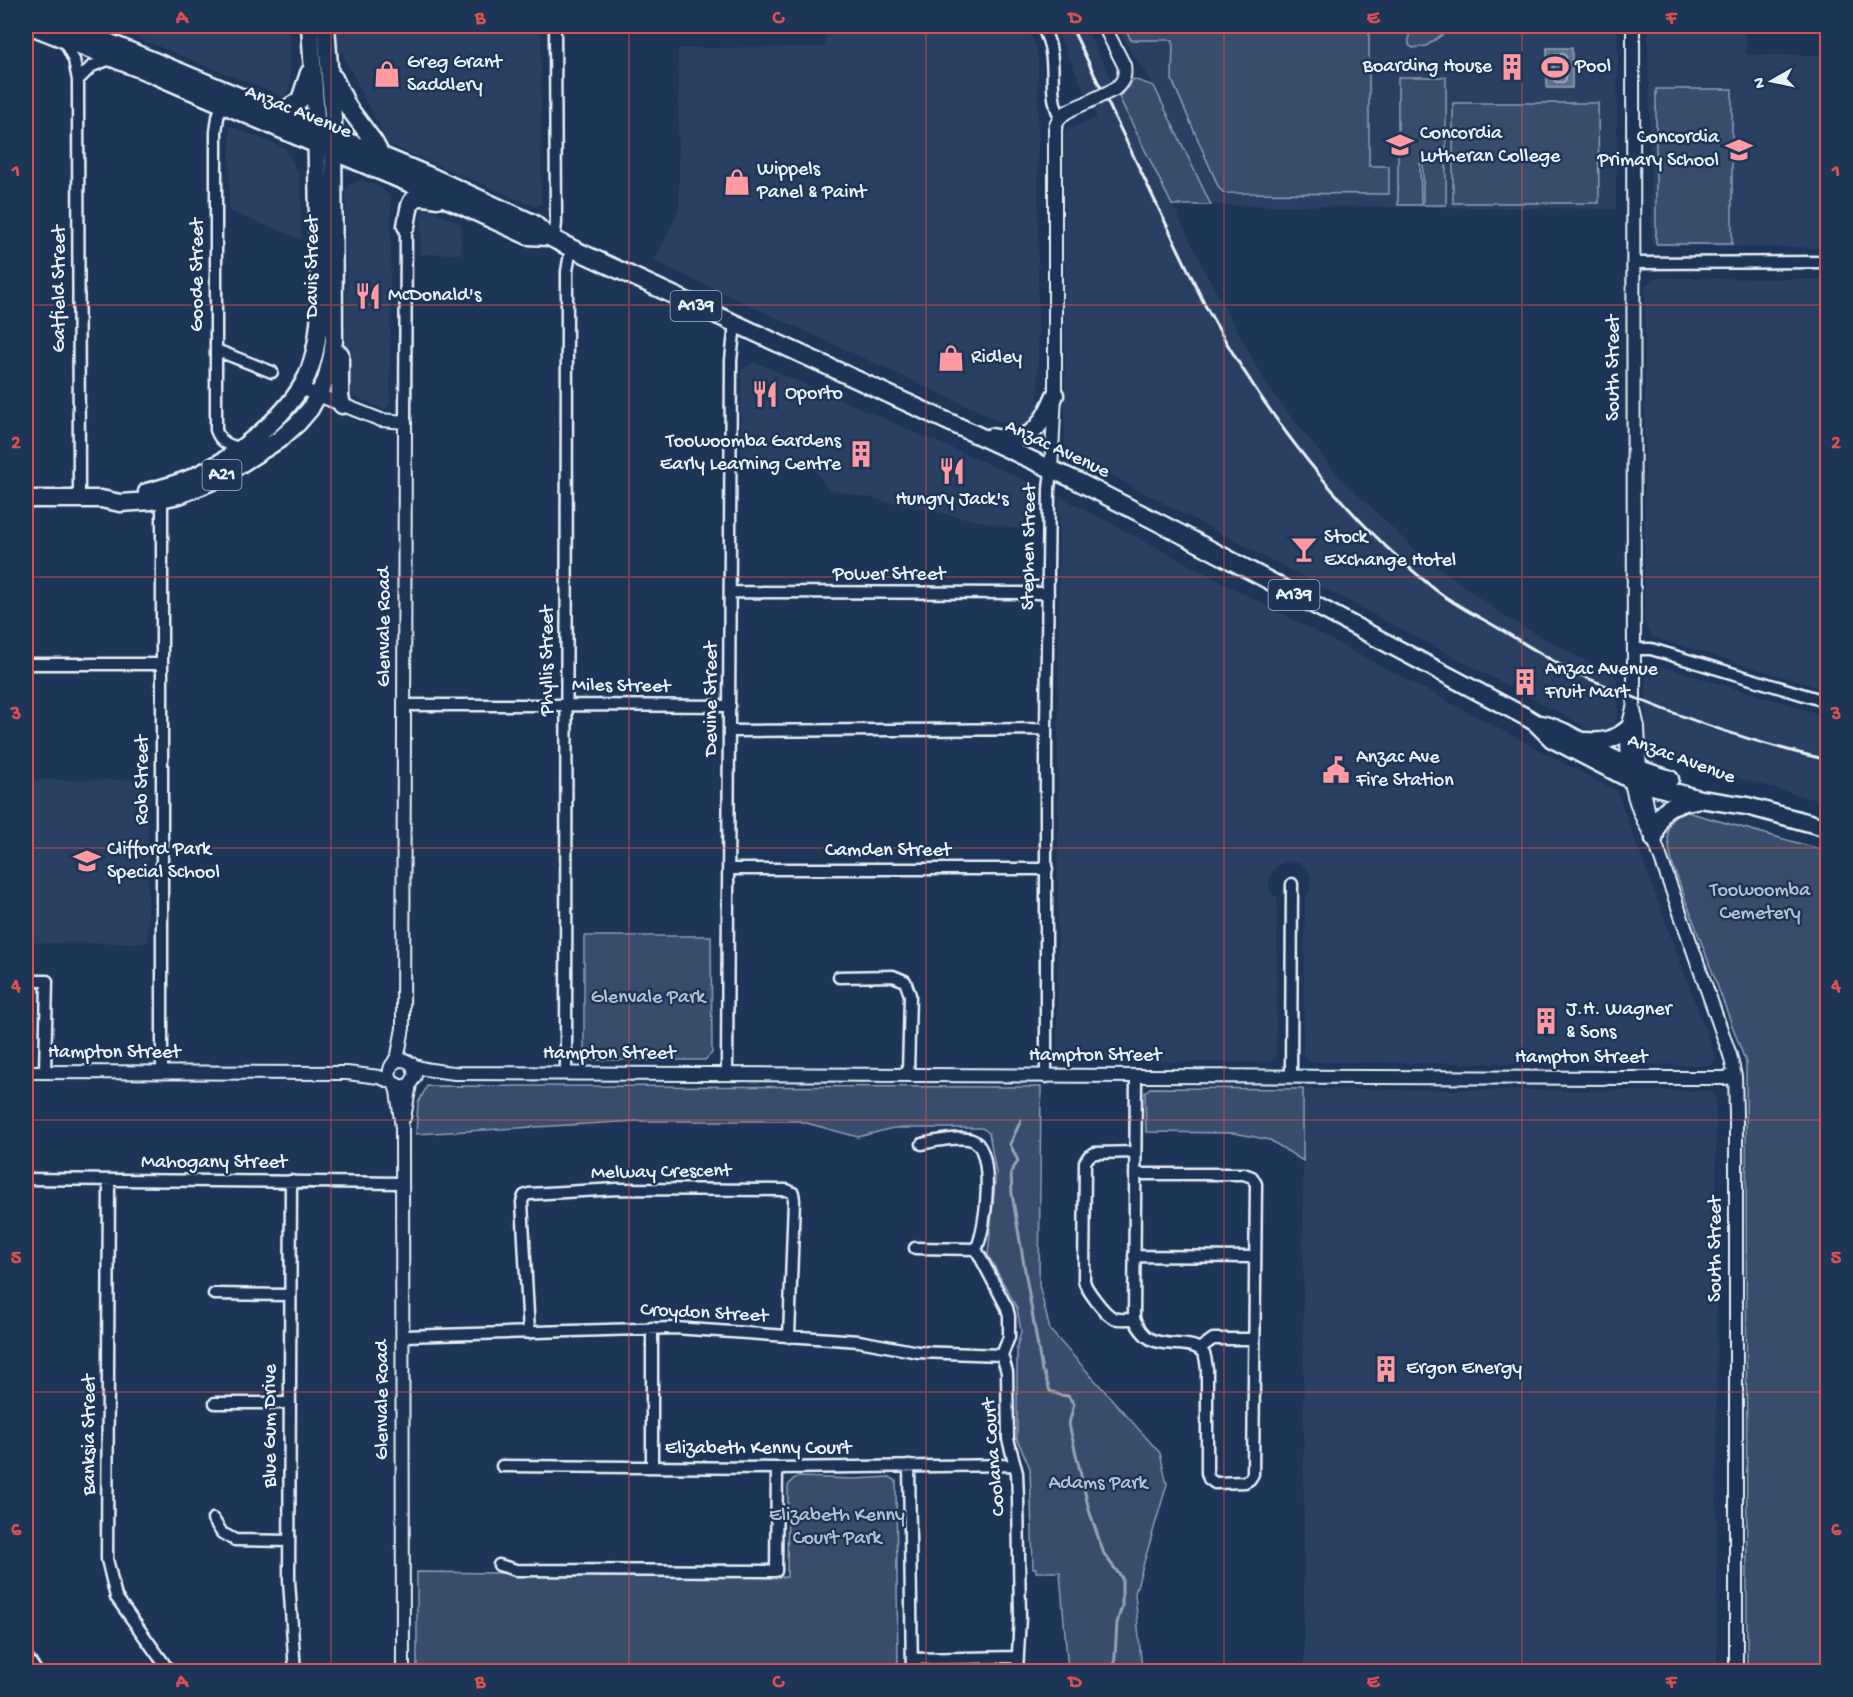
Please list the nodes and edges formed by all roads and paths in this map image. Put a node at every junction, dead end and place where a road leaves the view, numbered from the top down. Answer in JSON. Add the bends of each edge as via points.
{"nodes":[{"id":1,"x":31,"y":26,"type":"edge"},
{"id":2,"x":310,"y":26,"type":"edge"},
{"id":3,"x":326,"y":26,"type":"edge"},
{"id":4,"x":555,"y":26,"type":"edge"},
{"id":5,"x":1042,"y":26,"type":"edge"},
{"id":6,"x":1104,"y":26,"type":"edge"},
{"id":7,"x":1633,"y":26,"type":"edge"},
{"id":8,"x":66,"y":32,"type":"edge"},
{"id":9,"x":113,"y":58,"type":"junction"},
{"id":10,"x":311,"y":65,"type":"junction"},
{"id":11,"x":329,"y":66,"type":"junction"},
{"id":12,"x":78,"y":80,"type":"junction"},
{"id":13,"x":224,"y":97,"type":"junction"},
{"id":14,"x":279,"y":114,"type":"junction"},
{"id":15,"x":1060,"y":117,"type":"junction"},
{"id":16,"x":324,"y":140,"type":"junction"},
{"id":17,"x":381,"y":155,"type":"junction"},
{"id":18,"x":362,"y":162,"type":"junction"},
{"id":19,"x":333,"y":179,"type":"junction"},
{"id":20,"x":458,"y":204,"type":"junction"},
{"id":21,"x":406,"y":226,"type":"joint"},
{"id":22,"x":551,"y":239,"type":"junction"},
{"id":23,"x":571,"y":248,"type":"junction"},
{"id":24,"x":1634,"y":262,"type":"junction"},
{"id":25,"x":1827,"y":262,"type":"edge"},
{"id":26,"x":735,"y":324,"type":"junction"},
{"id":27,"x":334,"y":339,"type":"junction"},
{"id":28,"x":216,"y":350,"type":"junction"},
{"id":29,"x":272,"y":372,"type":"dead end"},
{"id":30,"x":300,"y":388,"type":"junction"},
{"id":31,"x":1054,"y":395,"type":"junction"},
{"id":32,"x":318,"y":396,"type":"junction"},
{"id":33,"x":342,"y":405,"type":"junction"},
{"id":34,"x":405,"y":423,"type":"junction"},
{"id":35,"x":972,"y":433,"type":"junction"},
{"id":36,"x":239,"y":448,"type":"junction"},
{"id":37,"x":1051,"y":470,"type":"junction"},
{"id":38,"x":162,"y":494,"type":"junction"},
{"id":39,"x":26,"y":499,"type":"edge"},
{"id":40,"x":79,"y":499,"type":"junction"},
{"id":41,"x":730,"y":592,"type":"junction"},
{"id":42,"x":1048,"y":593,"type":"junction"},
{"id":43,"x":1634,"y":649,"type":"junction"},
{"id":44,"x":26,"y":664,"type":"edge"},
{"id":45,"x":161,"y":664,"type":"junction"},
{"id":46,"x":1827,"y":702,"type":"edge"},
{"id":47,"x":404,"y":705,"type":"junction"},
{"id":48,"x":566,"y":705,"type":"junction"},
{"id":49,"x":729,"y":706,"type":"junction"},
{"id":50,"x":1634,"y":710,"type":"junction"},
{"id":51,"x":1536,"y":723,"type":"junction"},
{"id":52,"x":1629,"y":728,"type":"junction"},
{"id":53,"x":1046,"y":729,"type":"junction"},
{"id":54,"x":730,"y":730,"type":"junction"},
{"id":55,"x":1581,"y":741,"type":"junction"},
{"id":56,"x":1635,"y":775,"type":"junction"},
{"id":57,"x":1700,"y":799,"type":"junction"},
{"id":58,"x":1747,"y":806,"type":"junction"},
{"id":59,"x":1827,"y":828,"type":"edge"},
{"id":60,"x":1654,"y":839,"type":"junction"},
{"id":61,"x":729,"y":869,"type":"junction"},
{"id":62,"x":1047,"y":869,"type":"junction"},
{"id":63,"x":1292,"y":884,"type":"dead end"},
{"id":64,"x":839,"y":977,"type":"dead end"},
{"id":65,"x":26,"y":981,"type":"edge"},
{"id":66,"x":402,"y":1028,"type":"junction"},
{"id":67,"x":411,"y":1064,"type":"junction"},
{"id":68,"x":392,"y":1065,"type":"junction"},
{"id":69,"x":26,"y":1072,"type":"edge"},
{"id":70,"x":45,"y":1072,"type":"junction"},
{"id":71,"x":162,"y":1072,"type":"junction"},
{"id":72,"x":347,"y":1073,"type":"junction"},
{"id":73,"x":454,"y":1073,"type":"junction"},
{"id":74,"x":566,"y":1073,"type":"junction"},
{"id":75,"x":728,"y":1074,"type":"junction"},
{"id":76,"x":908,"y":1074,"type":"junction"},
{"id":77,"x":1291,"y":1076,"type":"junction"},
{"id":78,"x":1735,"y":1076,"type":"junction"},
{"id":79,"x":1046,"y":1077,"type":"junction"},
{"id":80,"x":1136,"y":1077,"type":"junction"},
{"id":81,"x":393,"y":1083,"type":"junction"},
{"id":82,"x":411,"y":1083,"type":"junction"},
{"id":83,"x":402,"y":1128,"type":"junction"},
{"id":84,"x":922,"y":1144,"type":"dead end"},
{"id":85,"x":1135,"y":1152,"type":"junction"},
{"id":86,"x":1135,"y":1174,"type":"junction"},
{"id":87,"x":26,"y":1179,"type":"edge"},
{"id":88,"x":109,"y":1181,"type":"junction"},
{"id":89,"x":291,"y":1181,"type":"junction"},
{"id":90,"x":402,"y":1183,"type":"junction"},
{"id":91,"x":915,"y":1248,"type":"dead end"},
{"id":92,"x":976,"y":1249,"type":"junction"},
{"id":93,"x":1134,"y":1256,"type":"junction"},
{"id":94,"x":1255,"y":1257,"type":"junction"},
{"id":95,"x":214,"y":1294,"type":"dead end"},
{"id":96,"x":290,"y":1295,"type":"junction"},
{"id":97,"x":1134,"y":1319,"type":"junction"},
{"id":98,"x":652,"y":1328,"type":"junction"},
{"id":99,"x":528,"y":1333,"type":"junction"},
{"id":100,"x":403,"y":1336,"type":"junction"},
{"id":101,"x":789,"y":1337,"type":"junction"},
{"id":102,"x":1254,"y":1338,"type":"junction"},
{"id":103,"x":1199,"y":1349,"type":"junction"},
{"id":104,"x":1002,"y":1355,"type":"junction"},
{"id":105,"x":215,"y":1403,"type":"dead end"},
{"id":106,"x":289,"y":1403,"type":"junction"},
{"id":107,"x":1015,"y":1465,"type":"junction"},
{"id":108,"x":502,"y":1466,"type":"dead end"},
{"id":109,"x":909,"y":1466,"type":"junction"},
{"id":110,"x":652,"y":1467,"type":"junction"},
{"id":111,"x":777,"y":1468,"type":"junction"},
{"id":112,"x":213,"y":1519,"type":"dead end"},
{"id":113,"x":289,"y":1541,"type":"junction"},
{"id":114,"x":499,"y":1565,"type":"dead end"},
{"id":115,"x":26,"y":1656,"type":"edge"},
{"id":116,"x":1016,"y":1657,"type":"junction"},
{"id":117,"x":912,"y":1659,"type":"junction"},
{"id":118,"x":37,"y":1671,"type":"edge"},
{"id":119,"x":170,"y":1671,"type":"edge"},
{"id":120,"x":295,"y":1671,"type":"edge"},
{"id":121,"x":403,"y":1671,"type":"edge"},
{"id":122,"x":912,"y":1671,"type":"edge"},
{"id":123,"x":1017,"y":1671,"type":"edge"},
{"id":124,"x":1736,"y":1671,"type":"edge"}],
"edges":[{"from":1,"to":8,"type":"main road","name":"Anzac Avenue"},
{"from":2,"to":10,"type":"main road","number":"A21"},
{"from":3,"to":11,"type":"main road","number":"A21"},
{"from":4,"to":22,"type":"street","via":[[556,223]]},
{"from":5,"to":15,"type":"street","via":[[1050,48],[1054,100]]},
{"from":6,"to":15,"type":"street","bridge":true,"via":[[1124,65],[1121,83]]},
{"from":7,"to":24,"type":"street","name":"South Street"},
{"from":8,"to":9,"type":"main road","name":"Anzac Avenue"},
{"from":8,"to":12,"type":"street","name":"Gatfield Street"},
{"from":8,"to":13,"type":"main road","name":"Anzac Avenue"},
{"from":9,"to":12,"type":"street","via":[[92,66]]},
{"from":9,"to":13,"type":"main road","name":"Anzac Avenue"},
{"from":10,"to":14,"type":"main road","via":[[300,100]]},
{"from":10,"to":16,"type":"main road","number":"A21"},
{"from":11,"to":16,"type":"main road","number":"A21"},
{"from":11,"to":17,"type":"main road","via":[[348,108]]},
{"from":12,"to":40,"type":"street","name":"Gatfield Street"},
{"from":13,"to":14,"type":"main road","name":"Anzac Avenue"},
{"from":13,"to":16,"type":"main road","name":"Anzac Avenue"},
{"from":13,"to":28,"type":"street","name":"Goode Street","via":[[216,132]]},
{"from":14,"to":16,"type":"main road","name":"Anzac Avenue"},
{"from":15,"to":31,"type":"street","name":"Stephen Street","via":[[1054,135]]},
{"from":16,"to":17,"type":"main road","name":"Anzac Avenue","number":"A139"},
{"from":16,"to":18,"type":"main road","name":"Anzac Avenue","number":"A139"},
{"from":16,"to":19,"type":"main road","name":"Davis Street","number":"A21"},
{"from":16,"to":30,"type":"main road","name":"Davis Street","number":"A21","via":[[318,336],[312,364]]},
{"from":17,"to":22,"type":"main road","name":"Anzac Avenue","number":"A139","via":[[533,223]]},
{"from":18,"to":19,"type":"main road"},
{"from":18,"to":20,"type":"main road","name":"Anzac Avenue","number":"A139"},
{"from":19,"to":27,"type":"main road","name":"Davis Street","number":"A21"},
{"from":20,"to":21,"type":"main road","via":[[414,198]]},
{"from":20,"to":22,"type":"main road","name":"Anzac Avenue","number":"A139","via":[[528,236]]},
{"from":21,"to":34,"type":"street","name":"Glenvale Road"},
{"from":22,"to":23,"type":"main road","name":"Anzac Avenue","number":"A139"},
{"from":23,"to":26,"type":"main road","name":"Anzac Avenue","number":"A139"},
{"from":23,"to":48,"type":"street","name":"Phyllis Street","via":[[567,282]]},
{"from":24,"to":25,"type":"street"},
{"from":24,"to":43,"type":"street","name":"South Street"},
{"from":26,"to":35,"type":"main road","name":"Anzac Avenue","number":"A139"},
{"from":26,"to":41,"type":"street","name":"Devine Street","via":[[731,360]]},
{"from":27,"to":32,"type":"main road","name":"Davis Street","number":"A21","via":[[328,372]]},
{"from":27,"to":33,"type":"main road","via":[[339,353]]},
{"from":28,"to":29,"type":"street"},
{"from":28,"to":36,"type":"street","name":"Goode Street","via":[[216,430],[224,442]]},
{"from":30,"to":32,"type":"street"},
{"from":30,"to":36,"type":"main road","number":"A21","via":[[274,419]]},
{"from":31,"to":35,"type":"main road","via":[[1041,425],[1029,434],[998,439]]},
{"from":31,"to":37,"type":"street","name":"Stephen Street"},
{"from":32,"to":33,"type":"street"},
{"from":32,"to":38,"type":"main road","number":"A21","via":[[280,439],[215,480],[192,491]]},
{"from":33,"to":34,"type":"street","via":[[381,420]]},
{"from":34,"to":47,"type":"street","name":"Glenvale Road"},
{"from":35,"to":37,"type":"main road","name":"Anzac Avenue","number":"A139"},
{"from":36,"to":38,"type":"main road","number":"A21"},
{"from":37,"to":42,"type":"street","name":"Stephen Street"},
{"from":37,"to":51,"type":"main road","name":"Anzac Avenue","number":"A139","via":[[1181,534]]},
{"from":38,"to":40,"type":"main road","number":"A21"},
{"from":38,"to":45,"type":"street","name":"Rob Street"},
{"from":39,"to":40,"type":"main road","number":"A21"},
{"from":41,"to":42,"type":"street","name":"Power Street"},
{"from":41,"to":49,"type":"street","name":"Devine Street"},
{"from":42,"to":53,"type":"street","name":"Stephen Street"},
{"from":43,"to":46,"type":"street","via":[[1651,649]]},
{"from":43,"to":50,"type":"street","name":"South Street"},
{"from":44,"to":45,"type":"street"},
{"from":45,"to":71,"type":"street","name":"Rob Street"},
{"from":47,"to":48,"type":"street","name":"Miles Street"},
{"from":47,"to":66,"type":"street","name":"Glenvale Road"},
{"from":48,"to":49,"type":"street","name":"Miles Street"},
{"from":48,"to":74,"type":"street","name":"Phyllis Street"},
{"from":49,"to":54,"type":"street","name":"Devine Street"},
{"from":50,"to":52,"type":"street","name":"South Street"},
{"from":50,"to":56,"type":"street","name":"South Street","via":[[1638,728]]},
{"from":51,"to":55,"type":"main road","name":"Anzac Avenue","number":"A139","via":[[1555,727]]},
{"from":51,"to":56,"type":"main road","name":"Anzac Avenue","number":"A139","via":[[1552,738]]},
{"from":52,"to":55,"type":"main road","via":[[1611,740]]},
{"from":52,"to":56,"type":"street","name":"South Street"},
{"from":53,"to":54,"type":"street"},
{"from":53,"to":62,"type":"street","name":"Stephen Street"},
{"from":54,"to":61,"type":"street","name":"Devine Street"},
{"from":55,"to":56,"type":"main road","name":"Anzac Avenue","number":"A139"},
{"from":56,"to":57,"type":"main road","name":"Anzac Avenue","number":"A139"},
{"from":56,"to":58,"type":"main road","name":"Anzac Avenue","number":"A139","via":[[1710,790]]},
{"from":56,"to":60,"type":"street","name":"South Street"},
{"from":57,"to":58,"type":"main road","name":"Anzac Avenue","number":"A139"},
{"from":57,"to":60,"type":"main road","via":[[1670,805],[1663,811]]},
{"from":58,"to":59,"type":"main road","name":"Anzac Avenue","number":"A139"},
{"from":60,"to":78,"type":"street","name":"South Street"},
{"from":61,"to":62,"type":"street","name":"Camden Street"},
{"from":61,"to":75,"type":"street","name":"Devine Street"},
{"from":62,"to":79,"type":"street","name":"Stephen Street"},
{"from":63,"to":77,"type":"street"},
{"from":64,"to":76,"type":"street","via":[[893,976],[905,981],[910,995]]},
{"from":65,"to":70,"type":"street","via":[[47,981]]},
{"from":66,"to":67,"type":"street","name":"Glenvale Road"},
{"from":66,"to":68,"type":"street","name":"Glenvale Road","via":[[399,1056]]},
{"from":67,"to":68,"type":"street","via":[[400,1060]]},
{"from":67,"to":73,"type":"street","name":"Hampton Street"},
{"from":67,"to":82,"type":"street","via":[[415,1072]]},
{"from":68,"to":72,"type":"street","name":"Hampton Street"},
{"from":68,"to":81,"type":"street","via":[[389,1074]]},
{"from":69,"to":70,"type":"street","name":"Hampton Street"},
{"from":70,"to":71,"type":"street","name":"Hampton Street"},
{"from":71,"to":72,"type":"street","name":"Hampton Street"},
{"from":72,"to":81,"type":"street","name":"Hampton Street"},
{"from":73,"to":74,"type":"street","name":"Hampton Street"},
{"from":73,"to":82,"type":"street","name":"Hampton Street"},
{"from":74,"to":75,"type":"street","name":"Hampton Street"},
{"from":75,"to":76,"type":"street","name":"Hampton Street"},
{"from":76,"to":79,"type":"street","name":"Hampton Street"},
{"from":77,"to":78,"type":"street","name":"Hampton Street"},
{"from":77,"to":80,"type":"street","name":"Hampton Street"},
{"from":78,"to":124,"type":"street","name":"South Street"},
{"from":79,"to":80,"type":"street","name":"Hampton Street"},
{"from":80,"to":85,"type":"street"},
{"from":81,"to":82,"type":"street","via":[[402,1087]]},
{"from":81,"to":83,"type":"street","name":"Glenvale Road"},
{"from":82,"to":83,"type":"street","name":"Glenvale Road"},
{"from":83,"to":90,"type":"street","name":"Glenvale Road"},
{"from":84,"to":92,"type":"street","via":[[940,1139],[972,1140],[981,1146],[987,1171],[983,1232]]},
{"from":85,"to":86,"type":"street"},
{"from":85,"to":97,"type":"street","via":[[1095,1153],[1085,1162],[1084,1280],[1108,1314]]},
{"from":86,"to":93,"type":"street"},
{"from":86,"to":94,"type":"street","via":[[1244,1173],[1252,1177],[1256,1184]]},
{"from":87,"to":88,"type":"street","name":"Mahogany Street"},
{"from":88,"to":89,"type":"street","name":"Mahogany Street"},
{"from":88,"to":119,"type":"street","name":"Banksia Street","via":[[107,1559],[116,1597]]},
{"from":89,"to":90,"type":"street","name":"Mahogany Street"},
{"from":89,"to":96,"type":"street","name":"Blue Gum Drive"},
{"from":90,"to":100,"type":"street","name":"Glenvale Road"},
{"from":91,"to":92,"type":"street"},
{"from":92,"to":104,"type":"street","name":"Coolana Court","via":[[1009,1316],[1009,1337]]},
{"from":93,"to":94,"type":"street"},
{"from":93,"to":97,"type":"street"},
{"from":94,"to":102,"type":"street"},
{"from":95,"to":96,"type":"street"},
{"from":96,"to":106,"type":"street","name":"Blue Gum Drive"},
{"from":97,"to":103,"type":"street","via":[[1155,1342],[1188,1344]]},
{"from":98,"to":99,"type":"street","name":"Croydon Street"},
{"from":98,"to":101,"type":"street","name":"Croydon Street"},
{"from":98,"to":110,"type":"street"},
{"from":99,"to":100,"type":"street","name":"Croydon Street"},
{"from":99,"to":101,"type":"street","name":"Melway Crescent","via":[[524,1196],[617,1189],[787,1190],[793,1193],[794,1200]]},
{"from":100,"to":121,"type":"street","name":"Glenvale Road"},
{"from":101,"to":104,"type":"street","name":"Croydon Street","via":[[860,1341],[918,1352]]},
{"from":102,"to":103,"type":"street","via":[[1213,1339]]},
{"from":102,"to":103,"type":"street","via":[[1253,1474],[1245,1482],[1209,1479],[1207,1368]]},
{"from":104,"to":107,"type":"street","name":"Coolana Court","via":[[1007,1372],[1008,1439]]},
{"from":105,"to":106,"type":"street"},
{"from":106,"to":113,"type":"street","name":"Blue Gum Drive"},
{"from":107,"to":109,"type":"street","name":"Elizabeth Kenny Court"},
{"from":107,"to":116,"type":"street","name":"Coolana Court","via":[[1020,1616]]},
{"from":108,"to":110,"type":"street","name":"Elizabeth Kenny Court"},
{"from":109,"to":111,"type":"street","name":"Elizabeth Kenny Court"},
{"from":109,"to":117,"type":"street"},
{"from":110,"to":111,"type":"street","name":"Elizabeth Kenny Court"},
{"from":111,"to":114,"type":"street","via":[[776,1571],[516,1570]]},
{"from":112,"to":113,"type":"street","via":[[222,1533],[235,1540]]},
{"from":113,"to":120,"type":"street","name":"Blue Gum Drive"},
{"from":115,"to":118,"type":"street"},
{"from":116,"to":117,"type":"street"},
{"from":116,"to":123,"type":"street","name":"Coolana Court"},
{"from":117,"to":122,"type":"street"}]}
